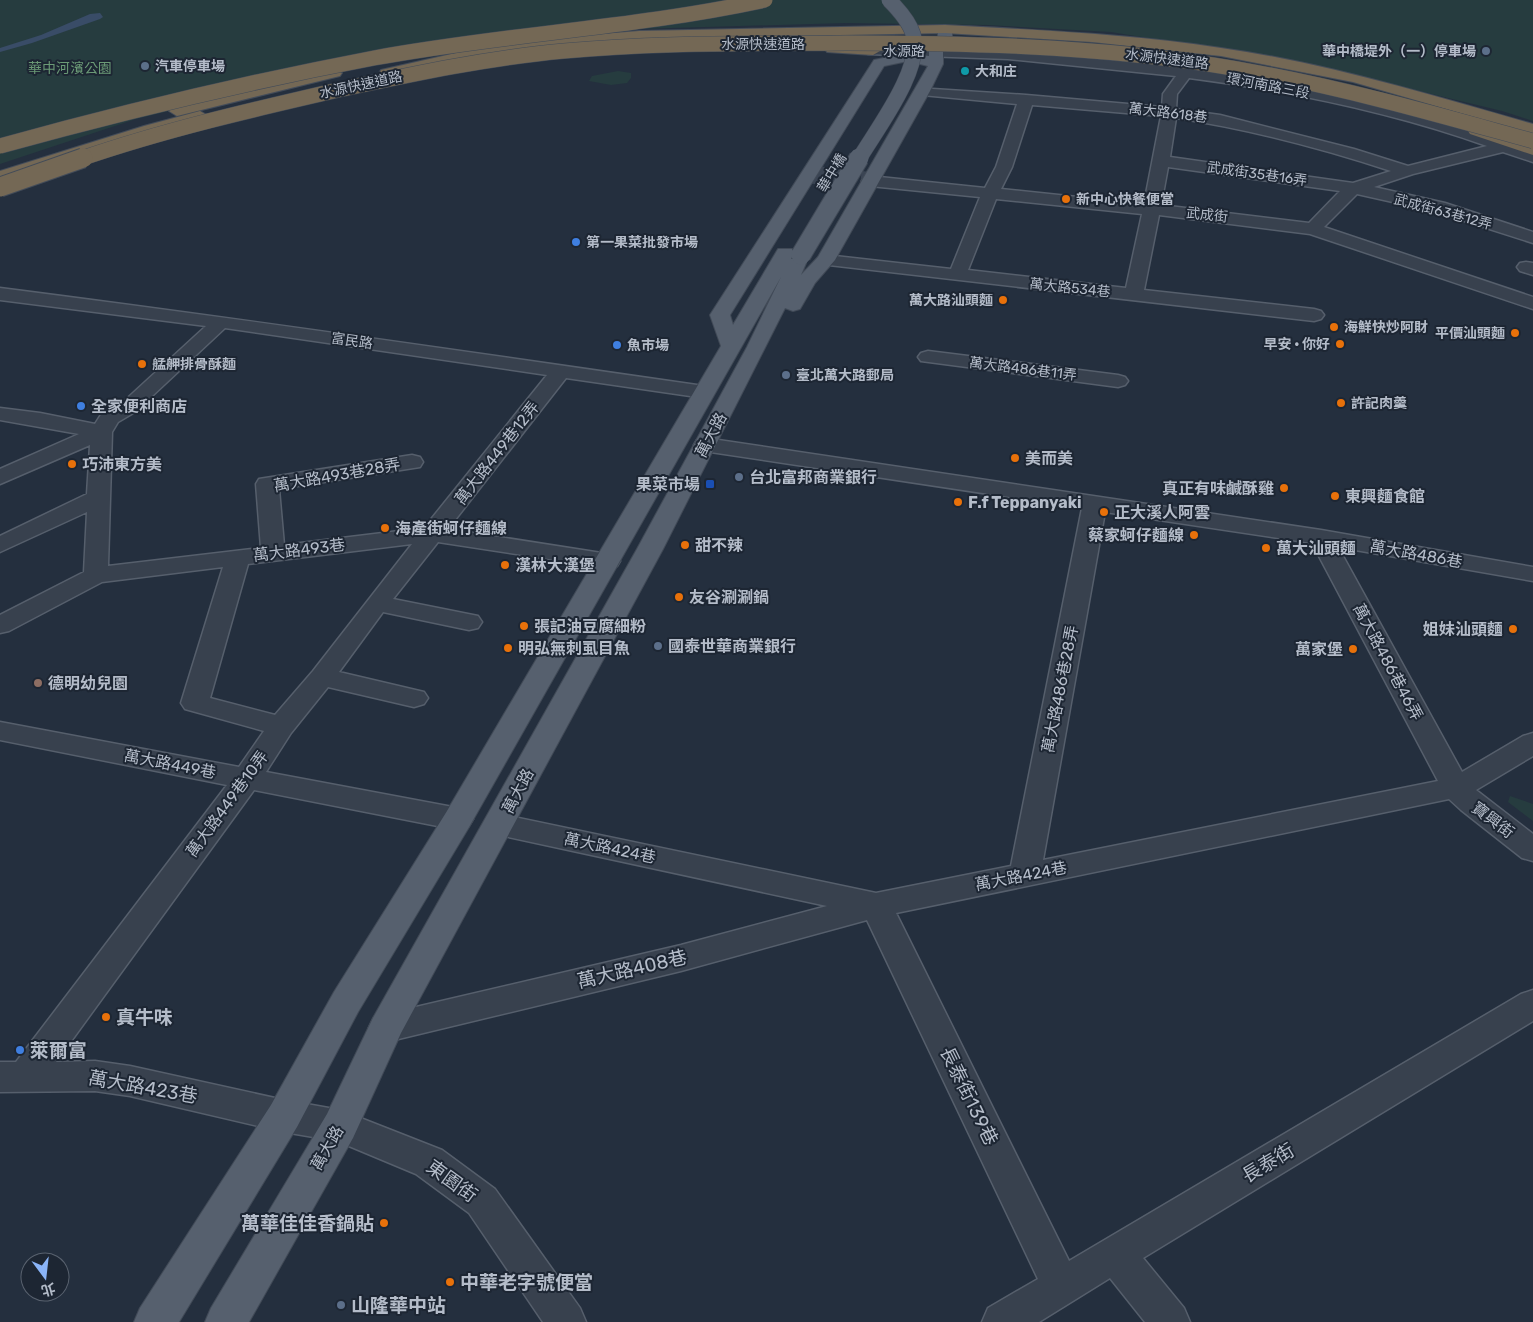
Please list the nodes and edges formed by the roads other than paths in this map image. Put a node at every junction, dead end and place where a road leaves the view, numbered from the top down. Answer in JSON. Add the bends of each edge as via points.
{"nodes":[{"id":1,"x":879,"y":0,"type":"edge"},
{"id":2,"x":889,"y":0,"type":"edge"},
{"id":3,"x":760,"y":2,"type":"edge"},
{"id":4,"x":675,"y":21,"type":"dead end"},
{"id":5,"x":945,"y":29,"type":"junction"},
{"id":6,"x":863,"y":30,"type":"junction"},
{"id":7,"x":913,"y":34,"type":"junction"},
{"id":8,"x":400,"y":51,"type":"dead end"},
{"id":9,"x":876,"y":57,"type":"junction"},
{"id":10,"x":936,"y":58,"type":"junction"},
{"id":11,"x":441,"y":61,"type":"junction"},
{"id":12,"x":1187,"y":71,"type":"junction"},
{"id":13,"x":1367,"y":88,"type":"junction"},
{"id":14,"x":922,"y":91,"type":"junction"},
{"id":15,"x":882,"y":92,"type":"dead end"},
{"id":16,"x":1026,"y":99,"type":"junction"},
{"id":17,"x":1168,"y":112,"type":"junction"},
{"id":18,"x":1533,"y":129,"type":"edge"},
{"id":19,"x":1533,"y":134,"type":"edge"},
{"id":20,"x":1533,"y":141,"type":"edge"},
{"id":21,"x":127,"y":143,"type":"junction"},
{"id":22,"x":0,"y":146,"type":"edge"},
{"id":23,"x":1504,"y":147,"type":"junction"},
{"id":24,"x":1533,"y":150,"type":"edge"},
{"id":25,"x":1533,"y":157,"type":"edge"},
{"id":26,"x":55,"y":159,"type":"junction"},
{"id":27,"x":1161,"y":161,"type":"junction"},
{"id":28,"x":1407,"y":171,"type":"junction"},
{"id":29,"x":0,"y":176,"type":"edge"},
{"id":30,"x":827,"y":181,"type":"dead end"},
{"id":31,"x":870,"y":181,"type":"junction"},
{"id":32,"x":0,"y":187,"type":"edge"},
{"id":33,"x":1352,"y":189,"type":"junction"},
{"id":34,"x":990,"y":194,"type":"junction"},
{"id":35,"x":1152,"y":209,"type":"junction"},
{"id":36,"x":1313,"y":229,"type":"junction"},
{"id":37,"x":1533,"y":238,"type":"edge"},
{"id":38,"x":793,"y":254,"type":"junction"},
{"id":39,"x":826,"y":260,"type":"junction"},
{"id":40,"x":957,"y":275,"type":"junction"},
{"id":41,"x":0,"y":294,"type":"edge"},
{"id":42,"x":1134,"y":295,"type":"junction"},
{"id":43,"x":1533,"y":303,"type":"edge"},
{"id":44,"x":1314,"y":315,"type":"dead end"},
{"id":45,"x":221,"y":322,"type":"junction"},
{"id":46,"x":744,"y":346,"type":"junction"},
{"id":47,"x":928,"y":357,"type":"dead end"},
{"id":48,"x":561,"y":371,"type":"junction"},
{"id":49,"x":1118,"y":381,"type":"dead end"},
{"id":50,"x":704,"y":392,"type":"junction"},
{"id":51,"x":0,"y":414,"type":"edge"},
{"id":52,"x":101,"y":432,"type":"junction"},
{"id":53,"x":705,"y":445,"type":"junction"},
{"id":54,"x":412,"y":462,"type":"dead end"},
{"id":55,"x":0,"y":477,"type":"edge"},
{"id":56,"x":98,"y":498,"type":"junction"},
{"id":57,"x":1095,"y":503,"type":"junction"},
{"id":58,"x":432,"y":534,"type":"junction"},
{"id":59,"x":1321,"y":537,"type":"junction"},
{"id":60,"x":0,"y":545,"type":"edge"},
{"id":61,"x":273,"y":553,"type":"junction"},
{"id":62,"x":238,"y":558,"type":"junction"},
{"id":63,"x":608,"y":561,"type":"junction"},
{"id":64,"x":1533,"y":574,"type":"edge"},
{"id":65,"x":96,"y":575,"type":"junction"},
{"id":66,"x":377,"y":603,"type":"junction"},
{"id":67,"x":469,"y":622,"type":"dead end"},
{"id":68,"x":0,"y":625,"type":"edge"},
{"id":69,"x":322,"y":677,"type":"junction"},
{"id":70,"x":414,"y":698,"type":"dead end"},
{"id":71,"x":281,"y":726,"type":"junction"},
{"id":72,"x":0,"y":731,"type":"edge"},
{"id":73,"x":1533,"y":743,"type":"edge"},
{"id":74,"x":247,"y":778,"type":"junction"},
{"id":75,"x":1456,"y":788,"type":"junction"},
{"id":76,"x":458,"y":818,"type":"junction"},
{"id":77,"x":500,"y":825,"type":"junction"},
{"id":78,"x":1533,"y":850,"type":"edge"},
{"id":79,"x":1025,"y":875,"type":"junction"},
{"id":80,"x":876,"y":905,"type":"junction"},
{"id":81,"x":1533,"y":1004,"type":"edge"},
{"id":82,"x":386,"y":1028,"type":"junction"},
{"id":83,"x":12,"y":1077,"type":"edge"},
{"id":84,"x":284,"y":1116,"type":"junction"},
{"id":85,"x":340,"y":1126,"type":"junction"},
{"id":86,"x":1115,"y":1254,"type":"junction"},
{"id":87,"x":1062,"y":1286,"type":"junction"},
{"id":88,"x":155,"y":1322,"type":"edge"},
{"id":89,"x":226,"y":1322,"type":"edge"},
{"id":90,"x":566,"y":1322,"type":"edge"},
{"id":91,"x":1002,"y":1322,"type":"edge"},
{"id":92,"x":1170,"y":1322,"type":"edge"}],
"edges":[{"from":1,"to":15,"type":"main road","via":[[898,25],[904,53]]},
{"from":2,"to":7,"type":"main road","name":"華中橋","bridge":true,"via":[[902,14]]},
{"from":3,"to":4,"type":"highway","bridge":true},
{"from":3,"to":22,"type":"highway","bridge":true,"via":[[374,58],[120,113]]},
{"from":5,"to":6,"type":"highway"},
{"from":5,"to":10,"type":"main road","via":[[946,37],[936,46]]},
{"from":5,"to":18,"type":"highway","via":[[1092,38],[1221,52],[1355,78]]},
{"from":6,"to":9,"type":"main road","via":[[866,46]]},
{"from":6,"to":11,"type":"highway","via":[[638,35],[553,42]]},
{"from":7,"to":13,"type":"highway","via":[[1074,40],[1219,56],[1312,72]]},
{"from":7,"to":38,"type":"main road","name":"華中橋","bridge":true,"via":[[917,55],[907,79]]},
{"from":8,"to":26,"type":"highway","via":[[387,60],[370,65],[220,99],[157,118],[86,142]]},
{"from":9,"to":10,"type":"main road"},
{"from":9,"to":21,"type":"highway","bridge":true,"via":[[730,48],[576,56],[460,70]]},
{"from":9,"to":46,"type":"main road","via":[[720,315]]},
{"from":10,"to":12,"type":"street","name":"環河南路三段","via":[[1092,61]]},
{"from":10,"to":14,"type":"main road"},
{"from":10,"to":24,"type":"highway","via":[[996,51],[1091,56],[1193,67],[1273,80],[1424,114]]},
{"from":11,"to":13,"type":"highway","name":"水源快速道路","bridge":true,"via":[[563,46],[670,40],[953,40],[1050,43],[1153,52]]},
{"from":11,"to":26,"type":"highway","name":"水源快速道路","via":[[215,112]]},
{"from":12,"to":17,"type":"street","via":[[1170,94]]},
{"from":12,"to":23,"type":"street","name":"環河南路三段","via":[[1264,84],[1409,117]]},
{"from":13,"to":19,"type":"highway","name":"水源快速道路"},
{"from":14,"to":16,"type":"street","name":"萬大路618巷"},
{"from":14,"to":31,"type":"main road"},
{"from":16,"to":17,"type":"street","name":"萬大路618巷"},
{"from":16,"to":34,"type":"street","via":[[1004,167]]},
{"from":17,"to":27,"type":"street"},
{"from":17,"to":28,"type":"street","name":"萬大路618巷","via":[[1260,129]]},
{"from":20,"to":21,"type":"highway","name":"水源快速道路","bridge":true,"via":[[1360,93],[1219,66],[1092,51],[881,43],[631,46],[452,65],[249,110]]},
{"from":21,"to":32,"type":"highway","name":"水源快速道路","bridge":true},
{"from":23,"to":25,"type":"street","name":"環河南路三段"},
{"from":23,"to":28,"type":"street"},
{"from":26,"to":29,"type":"highway","name":"水源快速道路"},
{"from":27,"to":33,"type":"street","name":"武成街35巷16弄"},
{"from":27,"to":35,"type":"street"},
{"from":28,"to":33,"type":"street"},
{"from":30,"to":38,"type":"main road","name":"華中橋"},
{"from":31,"to":34,"type":"street","name":"武成街"},
{"from":31,"to":39,"type":"main road"},
{"from":33,"to":36,"type":"street"},
{"from":33,"to":37,"type":"street","name":"武成街63巷12弄","via":[[1438,207]]},
{"from":34,"to":35,"type":"street","name":"武成街"},
{"from":34,"to":40,"type":"street"},
{"from":35,"to":36,"type":"street","name":"武成街"},
{"from":35,"to":42,"type":"street"},
{"from":36,"to":43,"type":"street","name":"武成街"},
{"from":38,"to":46,"type":"main road","name":"萬大路"},
{"from":38,"to":46,"type":"main road","name":"華中橋"},
{"from":39,"to":40,"type":"street","name":"萬大路534巷"},
{"from":39,"to":46,"type":"main road","via":[[807,280],[786,317]]},
{"from":40,"to":42,"type":"street","name":"萬大路534巷"},
{"from":41,"to":45,"type":"street","name":"富民路"},
{"from":42,"to":44,"type":"street","name":"萬大路534巷"},
{"from":45,"to":48,"type":"street","name":"富民路"},
{"from":45,"to":52,"type":"street","via":[[128,408],[110,418]]},
{"from":46,"to":50,"type":"main road","name":"萬大路"},
{"from":46,"to":53,"type":"main road","name":"萬大路"},
{"from":47,"to":49,"type":"street","name":"萬大路486巷11弄"},
{"from":48,"to":50,"type":"street","name":"富民路"},
{"from":48,"to":58,"type":"street","name":"萬大路449巷12弄"},
{"from":50,"to":63,"type":"main road","name":"萬大路"},
{"from":51,"to":52,"type":"street"},
{"from":52,"to":55,"type":"street"},
{"from":52,"to":56,"type":"street"},
{"from":53,"to":57,"type":"street","name":"萬大路486巷"},
{"from":53,"to":77,"type":"main road","name":"萬大路"},
{"from":54,"to":61,"type":"street","name":"萬大路493巷28弄","via":[[267,484]]},
{"from":56,"to":60,"type":"street"},
{"from":56,"to":65,"type":"street"},
{"from":57,"to":59,"type":"street","name":"萬大路486巷"},
{"from":57,"to":79,"type":"street","name":"萬大路486巷28弄"},
{"from":58,"to":61,"type":"street","name":"萬大路493巷"},
{"from":58,"to":63,"type":"street","name":"萬大路493巷"},
{"from":58,"to":66,"type":"street","name":"萬大路449巷10弄"},
{"from":59,"to":64,"type":"street","name":"萬大路486巷"},
{"from":59,"to":75,"type":"street","name":"萬大路486巷46弄"},
{"from":61,"to":62,"type":"street","name":"萬大路493巷"},
{"from":62,"to":65,"type":"street","name":"萬大路493巷"},
{"from":62,"to":71,"type":"street","via":[[195,703]]},
{"from":63,"to":76,"type":"main road","name":"萬大路"},
{"from":65,"to":68,"type":"street","name":"萬大路493巷"},
{"from":66,"to":67,"type":"street"},
{"from":66,"to":69,"type":"street","name":"萬大路449巷10弄"},
{"from":69,"to":70,"type":"street"},
{"from":69,"to":71,"type":"street","name":"萬大路449巷10弄"},
{"from":71,"to":74,"type":"street","name":"萬大路449巷10弄"},
{"from":72,"to":74,"type":"street","name":"萬大路449巷"},
{"from":73,"to":75,"type":"street","name":"萬大路424巷"},
{"from":74,"to":76,"type":"street","name":"萬大路449巷"},
{"from":74,"to":83,"type":"street","name":"萬大路449巷10弄"},
{"from":75,"to":78,"type":"street","name":"寶興街","via":[[1471,804]]},
{"from":75,"to":79,"type":"street","name":"萬大路424巷"},
{"from":76,"to":84,"type":"main road","name":"萬大路","via":[[346,1002]]},
{"from":77,"to":80,"type":"street","name":"萬大路424巷"},
{"from":77,"to":82,"type":"main road","name":"萬大路"},
{"from":79,"to":80,"type":"street","name":"萬大路424巷"},
{"from":80,"to":82,"type":"street","name":"萬大路408巷","via":[[681,958]]},
{"from":80,"to":87,"type":"street","name":"長泰街139巷"},
{"from":81,"to":86,"type":"street","name":"長泰街"},
{"from":82,"to":85,"type":"main road","name":"萬大路"},
{"from":83,"to":84,"type":"street","name":"萬大路423巷","via":[[95,1076],[130,1080]]},
{"from":84,"to":85,"type":"street","name":"東園街"},
{"from":84,"to":88,"type":"main road","name":"萬大路"},
{"from":85,"to":89,"type":"main road","name":"萬大路"},
{"from":85,"to":90,"type":"street","name":"東園街","via":[[429,1162],[482,1201]]},
{"from":86,"to":87,"type":"street","name":"長泰街"},
{"from":86,"to":92,"type":"street"},
{"from":87,"to":91,"type":"street","name":"長泰街"}]}
